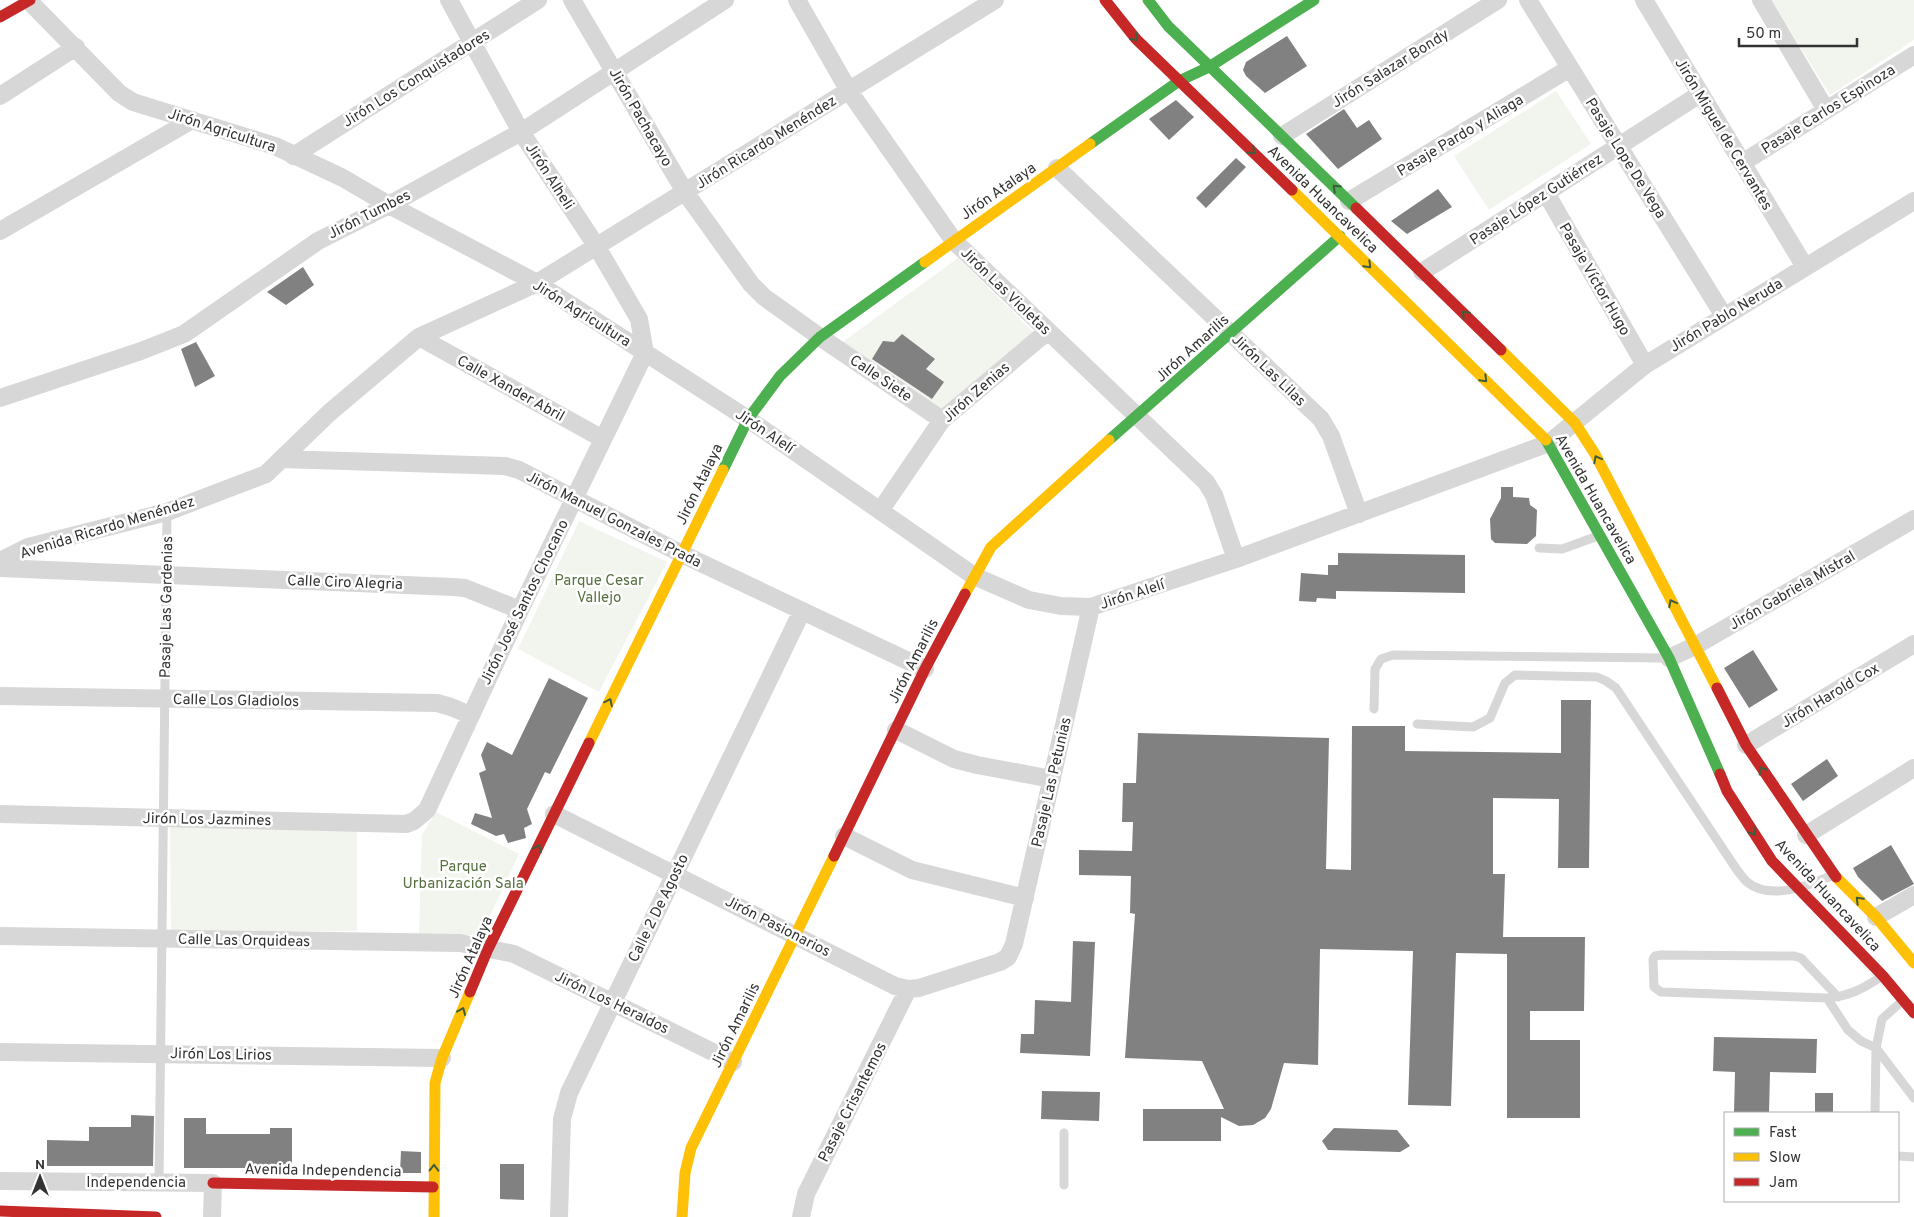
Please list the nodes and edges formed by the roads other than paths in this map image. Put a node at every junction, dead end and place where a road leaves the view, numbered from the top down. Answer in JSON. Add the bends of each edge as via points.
{"nodes":[{"id":1,"x":449,"y":0,"type":"edge"},
{"id":2,"x":538,"y":0,"type":"edge"},
{"id":3,"x":572,"y":0,"type":"edge"},
{"id":4,"x":725,"y":0,"type":"edge"},
{"id":5,"x":797,"y":0,"type":"edge"},
{"id":6,"x":995,"y":0,"type":"edge"},
{"id":7,"x":1105,"y":0,"type":"edge"},
{"id":8,"x":1148,"y":0,"type":"edge"},
{"id":9,"x":1314,"y":0,"type":"edge"},
{"id":10,"x":1498,"y":0,"type":"edge"},
{"id":11,"x":1528,"y":0,"type":"edge"},
{"id":12,"x":1644,"y":0,"type":"edge"},
{"id":13,"x":1762,"y":0,"type":"edge"},
{"id":14,"x":22,"y":2,"type":"edge"},
{"id":15,"x":0,"y":17,"type":"edge"},
{"id":16,"x":472,"y":42,"type":"junction"},
{"id":17,"x":76,"y":48,"type":"junction"},
{"id":18,"x":1914,"y":55,"type":"edge"},
{"id":19,"x":1209,"y":67,"type":"junction"},
{"id":20,"x":1570,"y":68,"type":"junction"},
{"id":21,"x":614,"y":71,"type":"junction"},
{"id":22,"x":1179,"y":81,"type":"junction"},
{"id":23,"x":849,"y":91,"type":"junction"},
{"id":24,"x":1700,"y":94,"type":"junction"},
{"id":25,"x":0,"y":96,"type":"edge"},
{"id":26,"x":1826,"y":110,"type":"junction"},
{"id":27,"x":192,"y":120,"type":"junction"},
{"id":28,"x":521,"y":132,"type":"junction"},
{"id":29,"x":1282,"y":136,"type":"junction"},
{"id":30,"x":1619,"y":146,"type":"junction"},
{"id":31,"x":293,"y":156,"type":"junction"},
{"id":32,"x":1742,"y":163,"type":"junction"},
{"id":33,"x":1057,"y":168,"type":"junction"},
{"id":34,"x":685,"y":192,"type":"junction"},
{"id":35,"x":1546,"y":193,"type":"junction"},
{"id":36,"x":1349,"y":201,"type":"junction"},
{"id":37,"x":1914,"y":202,"type":"edge"},
{"id":38,"x":389,"y":205,"type":"junction"},
{"id":39,"x":0,"y":231,"type":"edge"},
{"id":40,"x":1340,"y":236,"type":"junction"},
{"id":41,"x":954,"y":241,"type":"junction"},
{"id":42,"x":597,"y":247,"type":"junction"},
{"id":43,"x":1805,"y":267,"type":"junction"},
{"id":44,"x":1422,"y":272,"type":"junction"},
{"id":45,"x":537,"y":283,"type":"junction"},
{"id":46,"x":1724,"y":316,"type":"junction"},
{"id":47,"x":1048,"y":331,"type":"junction"},
{"id":48,"x":1231,"y":333,"type":"junction"},
{"id":49,"x":820,"y":336,"type":"junction"},
{"id":50,"x":419,"y":337,"type":"junction"},
{"id":51,"x":645,"y":353,"type":"junction"},
{"id":52,"x":1645,"y":364,"type":"junction"},
{"id":53,"x":0,"y":398,"type":"edge"},
{"id":54,"x":1137,"y":416,"type":"junction"},
{"id":55,"x":748,"y":419,"type":"junction"},
{"id":56,"x":942,"y":420,"type":"junction"},
{"id":57,"x":1575,"y":423,"type":"junction"},
{"id":58,"x":604,"y":438,"type":"junction"},
{"id":59,"x":1549,"y":443,"type":"junction"},
{"id":60,"x":282,"y":459,"type":"junction"},
{"id":61,"x":574,"y":500,"type":"junction"},
{"id":62,"x":880,"y":511,"type":"junction"},
{"id":63,"x":167,"y":512,"type":"junction"},
{"id":64,"x":1359,"y":514,"type":"junction"},
{"id":65,"x":1912,"y":525,"type":"edge"},
{"id":66,"x":1600,"y":534,"type":"junction"},
{"id":67,"x":1540,"y":548,"type":"dead end"},
{"id":68,"x":682,"y":554,"type":"junction"},
{"id":69,"x":1236,"y":559,"type":"junction"},
{"id":70,"x":0,"y":562,"type":"edge"},
{"id":71,"x":0,"y":568,"type":"edge"},
{"id":72,"x":166,"y":576,"type":"junction"},
{"id":73,"x":974,"y":576,"type":"junction"},
{"id":74,"x":1091,"y":607,"type":"junction"},
{"id":75,"x":520,"y":610,"type":"junction"},
{"id":76,"x":802,"y":611,"type":"junction"},
{"id":77,"x":1914,"y":644,"type":"edge"},
{"id":78,"x":1695,"y":646,"type":"junction"},
{"id":79,"x":1669,"y":658,"type":"junction"},
{"id":80,"x":925,"y":669,"type":"junction"},
{"id":81,"x":0,"y":696,"type":"edge"},
{"id":82,"x":165,"y":698,"type":"junction"},
{"id":83,"x":1374,"y":709,"type":"dead end"},
{"id":84,"x":470,"y":715,"type":"junction"},
{"id":85,"x":1417,"y":724,"type":"dead end"},
{"id":86,"x":896,"y":730,"type":"junction"},
{"id":87,"x":1746,"y":745,"type":"junction"},
{"id":88,"x":1914,"y":768,"type":"edge"},
{"id":89,"x":1052,"y":779,"type":"junction"},
{"id":90,"x":0,"y":814,"type":"edge"},
{"id":91,"x":554,"y":814,"type":"junction"},
{"id":92,"x":164,"y":818,"type":"junction"},
{"id":93,"x":414,"y":821,"type":"joint"},
{"id":94,"x":844,"y":836,"type":"junction"},
{"id":95,"x":1806,"y":836,"type":"junction"},
{"id":96,"x":675,"y":874,"type":"junction"},
{"id":97,"x":1834,"y":875,"type":"junction"},
{"id":98,"x":1799,"y":889,"type":"junction"},
{"id":99,"x":1914,"y":895,"type":"edge"},
{"id":100,"x":1025,"y":898,"type":"junction"},
{"id":101,"x":1876,"y":918,"type":"junction"},
{"id":102,"x":796,"y":934,"type":"junction"},
{"id":103,"x":0,"y":936,"type":"edge"},
{"id":104,"x":163,"y":939,"type":"junction"},
{"id":105,"x":488,"y":949,"type":"junction"},
{"id":106,"x":1914,"y":963,"type":"edge"},
{"id":107,"x":1883,"y":976,"type":"junction"},
{"id":108,"x":1903,"y":978,"type":"edge"},
{"id":109,"x":908,"y":989,"type":"junction"},
{"id":110,"x":1838,"y":997,"type":"junction"},
{"id":111,"x":1827,"y":998,"type":"junction"},
{"id":112,"x":1903,"y":1000,"type":"junction"},
{"id":113,"x":613,"y":1002,"type":"junction"},
{"id":114,"x":1914,"y":1013,"type":"edge"},
{"id":115,"x":1876,"y":1048,"type":"junction"},
{"id":116,"x":0,"y":1052,"type":"edge"},
{"id":117,"x":161,"y":1053,"type":"junction"},
{"id":118,"x":442,"y":1058,"type":"junction"},
{"id":119,"x":733,"y":1062,"type":"junction"},
{"id":120,"x":1914,"y":1098,"type":"edge"},
{"id":121,"x":1875,"y":1112,"type":"edge"},
{"id":122,"x":1064,"y":1133,"type":"dead end"},
{"id":123,"x":1899,"y":1156,"type":"edge"},
{"id":124,"x":1914,"y":1157,"type":"edge"},
{"id":125,"x":0,"y":1181,"type":"edge"},
{"id":126,"x":159,"y":1182,"type":"junction"},
{"id":127,"x":212,"y":1183,"type":"junction"},
{"id":128,"x":1064,"y":1185,"type":"dead end"},
{"id":129,"x":433,"y":1186,"type":"junction"},
{"id":130,"x":0,"y":1211,"type":"edge"},
{"id":131,"x":156,"y":1217,"type":"edge"},
{"id":132,"x":212,"y":1217,"type":"edge"},
{"id":133,"x":434,"y":1217,"type":"edge"},
{"id":134,"x":560,"y":1217,"type":"edge"},
{"id":135,"x":682,"y":1217,"type":"edge"},
{"id":136,"x":800,"y":1217,"type":"edge"}],
"edges":[{"from":1,"to":16,"type":"street","name":"Jirón Alheli"},
{"from":2,"to":16,"type":"street","name":"Jirón Los Conquistadores"},
{"from":3,"to":21,"type":"street","name":"Jirón Pachacayo"},
{"from":4,"to":21,"type":"street","name":"Jirón Tumbes"},
{"from":5,"to":23,"type":"street","name":"Jirón Las Violetas"},
{"from":6,"to":23,"type":"street","name":"Jirón Ricardo Menéndez"},
{"from":7,"to":22,"type":"main road","name":"Avenida Huancavelica","one_way":true,"via":[[1136,40]]},
{"from":8,"to":19,"type":"main road","name":"Avenida Huancavelica","via":[[1168,26]]},
{"from":9,"to":19,"type":"main road","name":"Jirón Atalaya"},
{"from":10,"to":29,"type":"street","name":"Jirón Salazar Bondy"},
{"from":11,"to":20,"type":"street","name":"Pasaje Lope De Vega"},
{"from":12,"to":24,"type":"street","name":"Jirón Miguel de Cervantes"},
{"from":13,"to":26,"type":"street"},
{"from":14,"to":15,"type":"main road"},
{"from":14,"to":17,"type":"street","name":"Jirón Agricultura"},
{"from":16,"to":28,"type":"street","name":"Jirón Alheli"},
{"from":16,"to":31,"type":"street","name":"Jirón Los Conquistadores"},
{"from":17,"to":25,"type":"street"},
{"from":17,"to":27,"type":"street","name":"Jirón Agricultura","via":[[119,93],[133,102]]},
{"from":18,"to":26,"type":"street","name":"Pasaje Carlos Espinoza"},
{"from":19,"to":22,"type":"main road","name":"Jirón Atalaya"},
{"from":19,"to":29,"type":"main road","name":"Avenida Huancavelica"},
{"from":20,"to":30,"type":"street","name":"Pasaje Lope De Vega"},
{"from":20,"to":36,"type":"street","name":"Pasaje Pardo y Aliaga"},
{"from":21,"to":28,"type":"street","name":"Jirón Tumbes"},
{"from":21,"to":34,"type":"street","name":"Jirón Pachacayo"},
{"from":22,"to":33,"type":"main road","name":"Jirón Atalaya"},
{"from":22,"to":40,"type":"main road","name":"Avenida Huancavelica","one_way":true},
{"from":23,"to":34,"type":"street","name":"Jirón Ricardo Menéndez"},
{"from":23,"to":41,"type":"street","name":"Jirón Las Violetas"},
{"from":24,"to":30,"type":"street","name":"Pasaje López Gutiérrez"},
{"from":24,"to":32,"type":"street","name":"Jirón Miguel de Cervantes"},
{"from":26,"to":32,"type":"street","name":"Pasaje Carlos Espinoza"},
{"from":27,"to":31,"type":"street","name":"Jirón Agricultura","via":[[275,146]]},
{"from":27,"to":39,"type":"street"},
{"from":28,"to":38,"type":"street","name":"Jirón Tumbes"},
{"from":28,"to":42,"type":"street","name":"Jirón Alheli"},
{"from":36,"to":29,"type":"main road","name":"Avenida Huancavelica","one_way":true},
{"from":30,"to":35,"type":"street","name":"Pasaje López Gutiérrez"},
{"from":30,"to":46,"type":"street","name":"Pasaje Lope De Vega"},
{"from":31,"to":38,"type":"street","name":"Jirón Agricultura","via":[[343,178]]},
{"from":32,"to":43,"type":"street","name":"Jirón Miguel de Cervantes"},
{"from":33,"to":41,"type":"main road","name":"Jirón Atalaya"},
{"from":33,"to":48,"type":"street","name":"Jirón Las Lilas"},
{"from":34,"to":42,"type":"street","name":"Jirón Ricardo Menéndez"},
{"from":34,"to":49,"type":"street","name":"Jirón Pachacayo","via":[[751,284],[764,297]]},
{"from":35,"to":44,"type":"street","name":"Pasaje López Gutiérrez"},
{"from":35,"to":52,"type":"street","name":"Pasaje Víctor Hugo"},
{"from":36,"to":44,"type":"main road","name":"Avenida Huancavelica"},
{"from":37,"to":43,"type":"street","name":"Jirón Pablo Neruda"},
{"from":38,"to":45,"type":"street","name":"Jirón Agricultura"},
{"from":38,"to":53,"type":"street","name":"Jirón Tumbes","via":[[318,241],[184,334]]},
{"from":40,"to":48,"type":"main road","name":"Jirón Amarilis"},
{"from":40,"to":59,"type":"main road","name":"Avenida Huancavelica","one_way":true},
{"from":41,"to":47,"type":"street","name":"Jirón Las Violetas"},
{"from":41,"to":49,"type":"main road","name":"Jirón Atalaya"},
{"from":42,"to":45,"type":"street","name":"Jirón Ricardo Menéndez"},
{"from":42,"to":51,"type":"street","name":"Jirón Alheli","via":[[640,319]]},
{"from":43,"to":46,"type":"street","name":"Jirón Pablo Neruda"},
{"from":57,"to":44,"type":"main road","name":"Avenida Huancavelica","one_way":true},
{"from":45,"to":50,"type":"street","name":"Avenida Ricardo Menéndez"},
{"from":45,"to":51,"type":"street","name":"Jirón Agricultura"},
{"from":46,"to":52,"type":"street","name":"Jirón Pablo Neruda"},
{"from":47,"to":54,"type":"street","name":"Jirón Las Violetas"},
{"from":47,"to":56,"type":"street","name":"Jirón Zenias"},
{"from":48,"to":54,"type":"main road","name":"Jirón Amarilis"},
{"from":48,"to":64,"type":"street","name":"Jirón Las Lilas","via":[[1321,419],[1331,436]]},
{"from":49,"to":55,"type":"main road","name":"Jirón Atalaya","via":[[780,376]]},
{"from":49,"to":56,"type":"street","name":"Calle Siete"},
{"from":50,"to":58,"type":"street","name":"Calle Xander Abril"},
{"from":50,"to":60,"type":"street","name":"Avenida Ricardo Menéndez","via":[[329,413]]},
{"from":51,"to":55,"type":"street","name":"Jirón Alelí"},
{"from":51,"to":58,"type":"street","name":"Jirón José Santos Chocano"},
{"from":52,"to":57,"type":"street","name":"Jirón Pablo Neruda"},
{"from":54,"to":69,"type":"street","name":"Jirón Las Violetas","via":[[1206,482],[1214,495]]},
{"from":54,"to":73,"type":"main road","name":"Jirón Amarilis","via":[[1009,528],[991,547]]},
{"from":55,"to":62,"type":"street","name":"Jirón Alelí"},
{"from":55,"to":68,"type":"main road","name":"Jirón Atalaya"},
{"from":56,"to":62,"type":"street","name":"Jirón Zenias"},
{"from":57,"to":59,"type":"street","name":"Jirón Pablo Neruda"},
{"from":78,"to":57,"type":"main road","name":"Avenida Huancavelica","one_way":true,"via":[[1634,539],[1595,454]]},
{"from":58,"to":61,"type":"street","name":"Jirón José Santos Chocano"},
{"from":59,"to":64,"type":"street","name":"Jirón Alelí"},
{"from":59,"to":66,"type":"main road","name":"Avenida Huancavelica"},
{"from":60,"to":61,"type":"street","name":"Jirón Manuel Gonzales Prada","via":[[505,466],[519,470]]},
{"from":60,"to":63,"type":"street","name":"Avenida Ricardo Menéndez","via":[[266,474]]},
{"from":61,"to":68,"type":"street","name":"Jirón Manuel Gonzales Prada"},
{"from":61,"to":75,"type":"street","name":"Jirón José Santos Chocano"},
{"from":62,"to":73,"type":"street","name":"Jirón Alelí"},
{"from":63,"to":70,"type":"street","name":"Avenida Ricardo Menéndez","via":[[28,548]]},
{"from":63,"to":72,"type":"lane","name":"Pasaje Las Gardenias"},
{"from":64,"to":69,"type":"street","name":"Jirón Alelí"},
{"from":65,"to":78,"type":"street","name":"Jirón Gabriela Mistral"},
{"from":66,"to":67,"type":"lane","via":[[1562,549]]},
{"from":66,"to":79,"type":"main road","name":"Avenida Huancavelica","via":[[1613,550]]},
{"from":68,"to":76,"type":"street","name":"Jirón Manuel Gonzales Prada"},
{"from":91,"to":68,"type":"main road","name":"Jirón Atalaya","one_way":true},
{"from":69,"to":74,"type":"street","name":"Jirón Alelí"},
{"from":71,"to":72,"type":"street","name":"Calle Ciro Alegria"},
{"from":72,"to":75,"type":"street","name":"Calle Ciro Alegria","via":[[459,587]]},
{"from":72,"to":82,"type":"lane","name":"Pasaje Las Gardenias"},
{"from":73,"to":74,"type":"street","name":"Jirón Alelí","via":[[1029,600]]},
{"from":73,"to":80,"type":"main road","name":"Jirón Amarilis"},
{"from":74,"to":89,"type":"street","name":"Pasaje Las Petunias"},
{"from":75,"to":84,"type":"street","name":"Jirón José Santos Chocano"},
{"from":76,"to":80,"type":"street","name":"Jirón Manuel Gonzales Prada"},
{"from":76,"to":96,"type":"street","name":"Calle 2 De Agosto"},
{"from":77,"to":87,"type":"street","name":"Jirón Harold Cox"},
{"from":78,"to":79,"type":"street","name":"Jirón Gabriela Mistral"},
{"from":78,"to":87,"type":"main road","name":"Avenida Huancavelica"},
{"from":79,"to":83,"type":"lane","via":[[1393,655],[1381,659],[1375,669]]},
{"from":79,"to":98,"type":"main road","name":"Avenida Huancavelica","one_way":true,"via":[[1727,791],[1772,861]]},
{"from":80,"to":86,"type":"main road","name":"Jirón Amarilis"},
{"from":81,"to":82,"type":"street","name":"Calle Los Gladiolos"},
{"from":82,"to":84,"type":"street","name":"Calle Los Gladiolos","via":[[437,703]]},
{"from":82,"to":92,"type":"lane","name":"Pasaje Las Gardenias"},
{"from":84,"to":93,"type":"street","name":"Jirón José Santos Chocano","via":[[427,810]]},
{"from":85,"to":98,"type":"lane","via":[[1473,726],[1490,718],[1505,683],[1515,675],[1606,681],[1616,688],[1737,870],[1749,883],[1763,889]]},
{"from":86,"to":89,"type":"street","via":[[954,759]]},
{"from":86,"to":94,"type":"main road","name":"Jirón Amarilis"},
{"from":95,"to":87,"type":"main road","name":"Avenida Huancavelica","one_way":true},
{"from":88,"to":95,"type":"street"},
{"from":89,"to":100,"type":"street","name":"Pasaje Las Petunias"},
{"from":90,"to":92,"type":"street","name":"Jirón Los Jazmines"},
{"from":91,"to":96,"type":"street","name":"Jirón Pasionarios"},
{"from":105,"to":91,"type":"main road","name":"Jirón Atalaya","one_way":true},
{"from":92,"to":93,"type":"street","name":"Jirón Los Jazmines","via":[[406,824]]},
{"from":92,"to":104,"type":"lane","name":"Pasaje Las Gardenias"},
{"from":94,"to":100,"type":"street","via":[[912,870]]},
{"from":94,"to":102,"type":"main road","name":"Jirón Amarilis"},
{"from":95,"to":97,"type":"main road","name":"Avenida Huancavelica"},
{"from":96,"to":102,"type":"street","name":"Jirón Pasionarios"},
{"from":96,"to":113,"type":"street","name":"Calle 2 De Agosto"},
{"from":97,"to":98,"type":"lane"},
{"from":101,"to":97,"type":"main road","name":"Avenida Huancavelica","one_way":true},
{"from":98,"to":107,"type":"main road","name":"Avenida Huancavelica"},
{"from":99,"to":101,"type":"street"},
{"from":100,"to":109,"type":"street","name":"Pasaje Las Petunias","via":[[1008,957]]},
{"from":101,"to":106,"type":"main road","name":"Avenida Huancavelica"},
{"from":102,"to":109,"type":"street","name":"Jirón Pasionarios","via":[[895,986]]},
{"from":102,"to":119,"type":"main road","name":"Jirón Amarilis"},
{"from":103,"to":104,"type":"street","name":"Calle Las Orquideas"},
{"from":104,"to":105,"type":"street","name":"Calle Las Orquideas","via":[[460,943]]},
{"from":104,"to":117,"type":"lane","name":"Pasaje Las Gardenias"},
{"from":105,"to":113,"type":"street","name":"Jirón Los Heraldos","via":[[514,954]]},
{"from":118,"to":105,"type":"main road","name":"Jirón Atalaya","one_way":true},
{"from":107,"to":108,"type":"main road","name":"Avenida Huancavelica"},
{"from":107,"to":110,"type":"lane","via":[[1859,991]]},
{"from":108,"to":112,"type":"main road","name":"Avenida Huancavelica"},
{"from":109,"to":136,"type":"street","name":"Pasaje Crisantemos","via":[[806,1194]]},
{"from":110,"to":111,"type":"lane"},
{"from":110,"to":111,"type":"lane","via":[[1801,958],[1794,956],[1661,955],[1653,960],[1654,987],[1661,992]]},
{"from":111,"to":115,"type":"lane","via":[[1848,1030]]},
{"from":112,"to":114,"type":"main road","name":"Avenida Huancavelica"},
{"from":112,"to":115,"type":"lane","via":[[1882,1019]]},
{"from":113,"to":119,"type":"street","name":"Jirón Los Heraldos"},
{"from":113,"to":134,"type":"street","name":"Calle 2 De Agosto","via":[[568,1093],[562,1119]]},
{"from":115,"to":120,"type":"lane"},
{"from":115,"to":121,"type":"lane"},
{"from":116,"to":117,"type":"street","name":"Jirón Los Lirios"},
{"from":117,"to":118,"type":"street","name":"Jirón Los Lirios"},
{"from":117,"to":126,"type":"lane","name":"Pasaje Las Gardenias"},
{"from":129,"to":118,"type":"main road","name":"Jirón Atalaya","one_way":true,"via":[[435,1083]]},
{"from":119,"to":135,"type":"main road","name":"Jirón Amarilis","via":[[691,1148],[685,1172]]},
{"from":122,"to":128,"type":"lane"},
{"from":123,"to":124,"type":"lane"},
{"from":125,"to":126,"type":"street","name":"Independencia"},
{"from":126,"to":127,"type":"street","name":"Independencia"},
{"from":127,"to":129,"type":"main road","name":"Avenida Independencia"},
{"from":127,"to":132,"type":"street"},
{"from":129,"to":133,"type":"main road","name":"Jirón Atalaya"},
{"from":130,"to":131,"type":"main road"}]}
